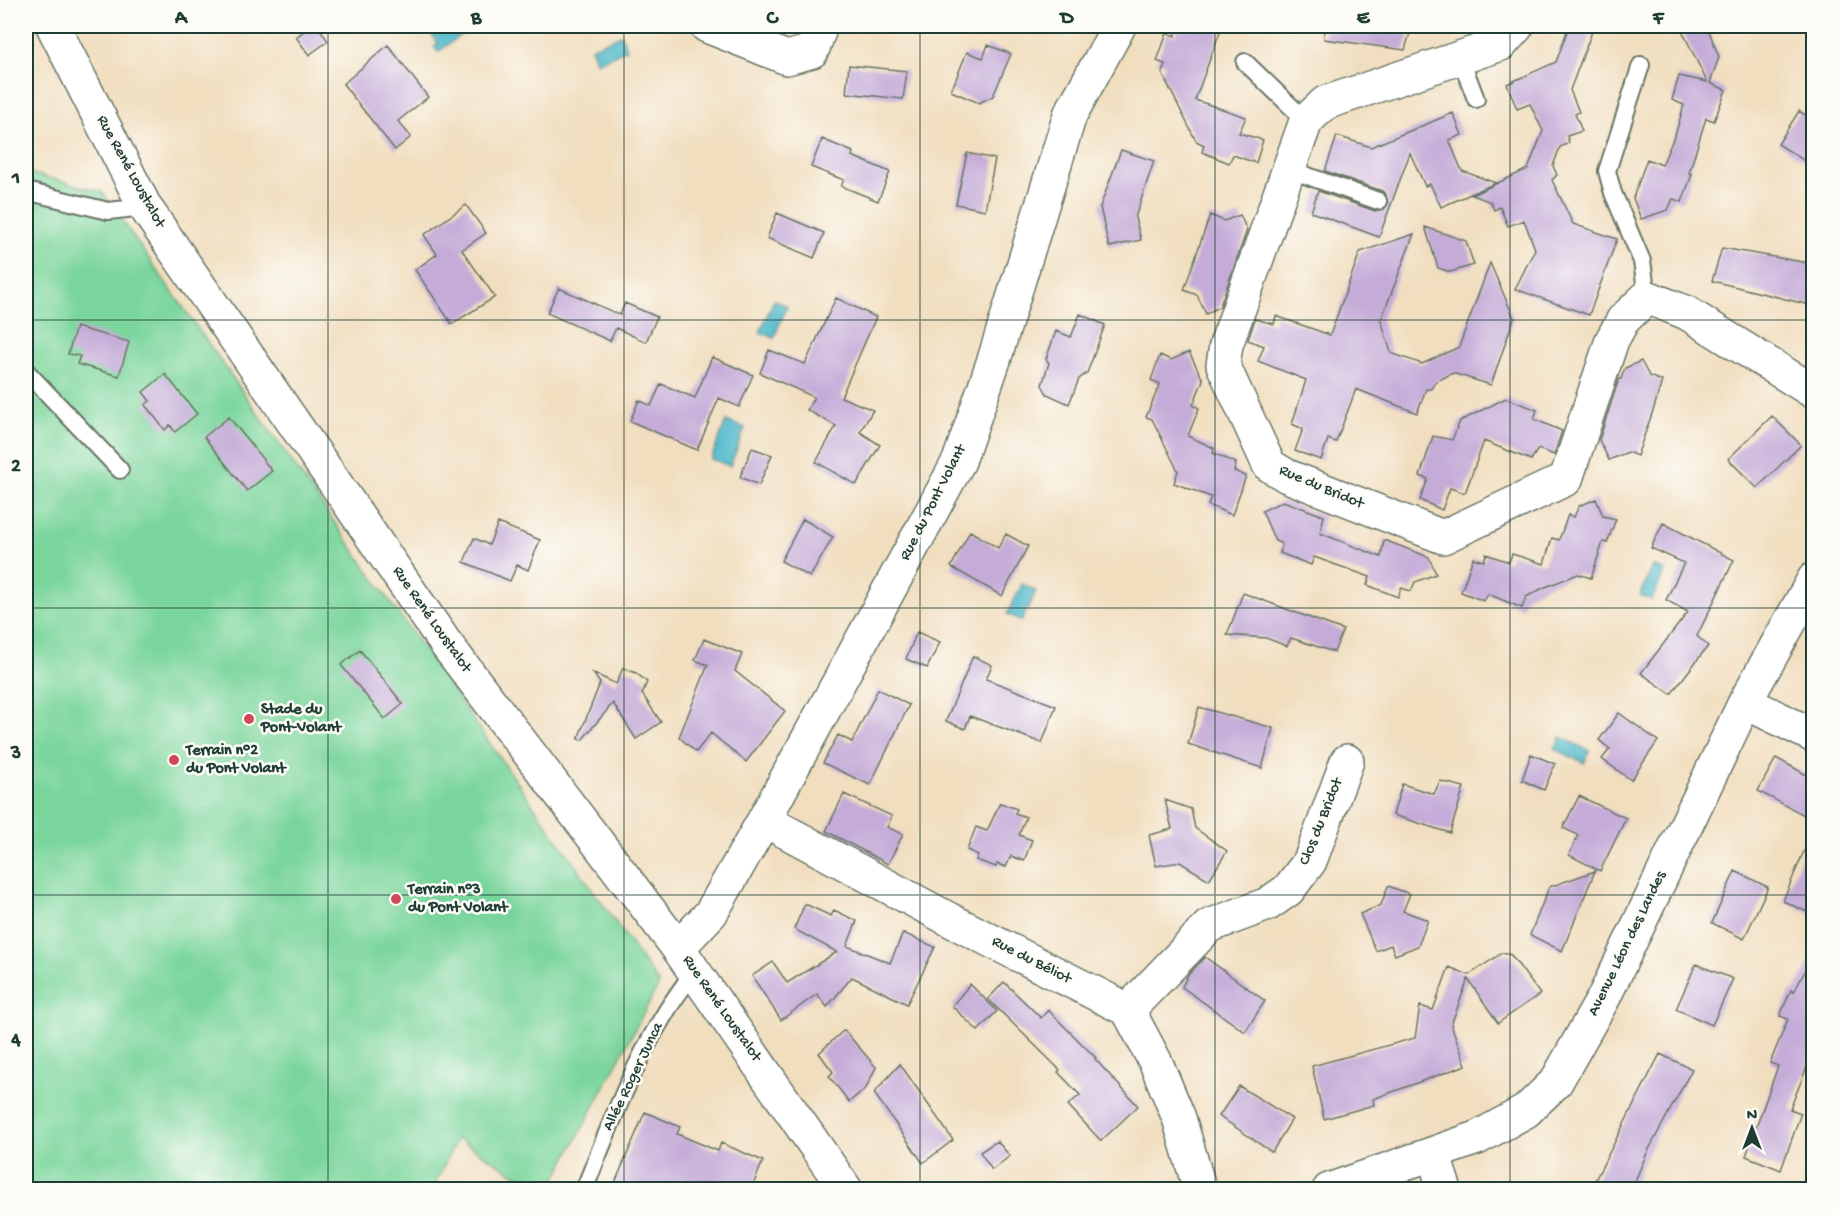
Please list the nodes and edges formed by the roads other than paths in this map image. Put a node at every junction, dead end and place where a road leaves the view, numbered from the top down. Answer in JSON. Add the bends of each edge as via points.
{"nodes":[{"id":1,"x":53,"y":26,"type":"edge"},
{"id":2,"x":707,"y":26,"type":"edge"},
{"id":3,"x":821,"y":26,"type":"edge"},
{"id":4,"x":1119,"y":26,"type":"edge"},
{"id":5,"x":1517,"y":26,"type":"edge"},
{"id":6,"x":1460,"y":57,"type":"junction"},
{"id":7,"x":1245,"y":62,"type":"dead end"},
{"id":8,"x":1641,"y":65,"type":"dead end"},
{"id":9,"x":1476,"y":99,"type":"dead end"},
{"id":10,"x":1306,"y":121,"type":"junction"},
{"id":11,"x":1288,"y":168,"type":"junction"},
{"id":12,"x":26,"y":192,"type":"edge"},
{"id":13,"x":1378,"y":201,"type":"dead end"},
{"id":14,"x":145,"y":207,"type":"junction"},
{"id":15,"x":1647,"y":297,"type":"junction"},
{"id":16,"x":26,"y":371,"type":"edge"},
{"id":17,"x":1814,"y":392,"type":"edge"},
{"id":18,"x":120,"y":470,"type":"dead end"},
{"id":19,"x":1814,"y":579,"type":"edge"},
{"id":20,"x":1745,"y":702,"type":"junction"},
{"id":21,"x":1814,"y":736,"type":"edge"},
{"id":22,"x":1347,"y":761,"type":"dead end"},
{"id":23,"x":764,"y":820,"type":"junction"},
{"id":24,"x":686,"y":960,"type":"junction"},
{"id":25,"x":1128,"y":1010,"type":"junction"},
{"id":26,"x":1433,"y":1154,"type":"junction"},
{"id":27,"x":584,"y":1190,"type":"edge"},
{"id":28,"x":846,"y":1190,"type":"edge"},
{"id":29,"x":1200,"y":1190,"type":"edge"},
{"id":30,"x":1329,"y":1190,"type":"edge"},
{"id":31,"x":1445,"y":1190,"type":"edge"}],
"edges":[{"from":1,"to":14,"type":"street","name":"Rue René Loustalot"},
{"from":2,"to":3,"type":"street","via":[[787,58],[812,51]]},
{"from":4,"to":23,"type":"street","name":"Rue du Pont Volant","via":[[1070,115],[959,461]]},
{"from":5,"to":6,"type":"street","name":"Rue du Bridot","via":[[1501,44]]},
{"from":6,"to":9,"type":"lane"},
{"from":6,"to":10,"type":"street","name":"Rue du Bridot","via":[[1325,103]]},
{"from":7,"to":10,"type":"lane"},
{"from":8,"to":15,"type":"lane","via":[[1607,171],[1642,261]]},
{"from":10,"to":11,"type":"street","name":"Rue du Bridot"},
{"from":11,"to":13,"type":"lane"},
{"from":11,"to":15,"type":"street","name":"Rue du Bridot","via":[[1226,345],[1223,366],[1269,465],[1287,476],[1443,537],[1566,479],[1612,340],[1623,320]]},
{"from":12,"to":14,"type":"lane","via":[[108,212]]},
{"from":14,"to":24,"type":"street","name":"Rue René Loustalot","via":[[446,644]]},
{"from":15,"to":17,"type":"street","via":[[1687,313]]},
{"from":16,"to":18,"type":"lane"},
{"from":19,"to":20,"type":"street","name":"Avenue Léon des Landes"},
{"from":20,"to":21,"type":"street"},
{"from":20,"to":26,"type":"street","name":"Avenue Léon des Landes","via":[[1604,998],[1556,1082],[1526,1111],[1477,1138]]},
{"from":22,"to":25,"type":"street","name":"Clos du Bridot","via":[[1310,861],[1288,890],[1268,904],[1209,926]]},
{"from":23,"to":24,"type":"street","name":"Rue du Pont Volant"},
{"from":23,"to":25,"type":"street","name":"Rue du Béliot"},
{"from":24,"to":27,"type":"lane","name":"Allée Roger Junca","via":[[664,1016],[621,1098]]},
{"from":24,"to":28,"type":"street","name":"Rue René Loustalot"},
{"from":25,"to":29,"type":"street","via":[[1179,1118]]},
{"from":26,"to":30,"type":"street","name":"Avenue Léon des Landes"},
{"from":26,"to":31,"type":"street"}]}
